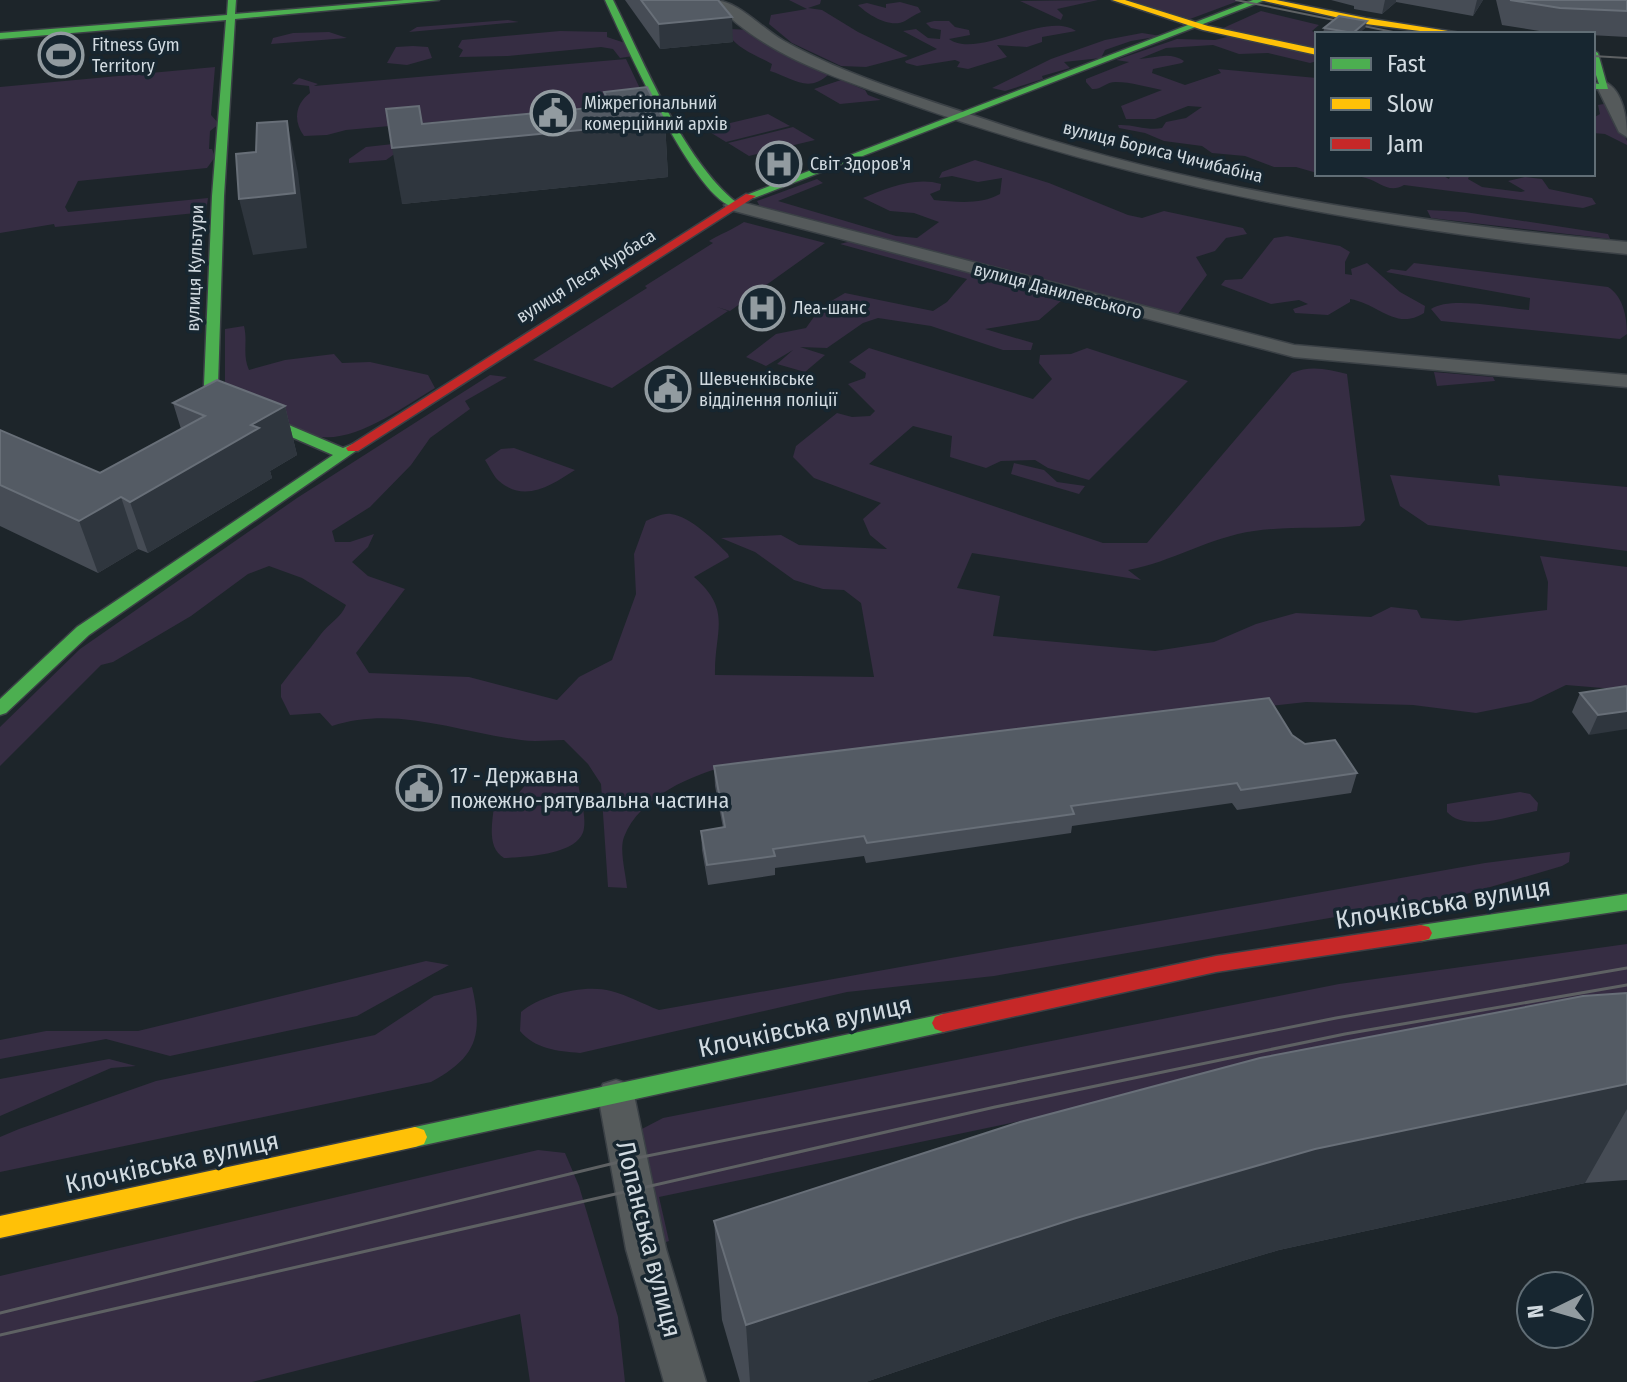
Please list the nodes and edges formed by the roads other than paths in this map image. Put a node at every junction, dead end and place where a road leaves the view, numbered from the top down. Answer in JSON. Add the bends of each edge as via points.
{"nodes":[{"id":1,"x":294,"y":0,"type":"edge"},
{"id":2,"x":435,"y":0,"type":"edge"},
{"id":3,"x":609,"y":0,"type":"edge"},
{"id":4,"x":720,"y":0,"type":"edge"},
{"id":5,"x":1116,"y":0,"type":"edge"},
{"id":6,"x":1263,"y":0,"type":"edge"},
{"id":7,"x":231,"y":7,"type":"edge"},
{"id":8,"x":0,"y":24,"type":"edge"},
{"id":9,"x":1197,"y":26,"type":"junction"},
{"id":10,"x":1448,"y":32,"type":"edge"},
{"id":11,"x":0,"y":36,"type":"edge"},
{"id":12,"x":1315,"y":52,"type":"edge"},
{"id":13,"x":1595,"y":54,"type":"edge"},
{"id":14,"x":1617,"y":56,"type":"dead end"},
{"id":15,"x":1595,"y":57,"type":"edge"},
{"id":16,"x":1606,"y":87,"type":"edge"},
{"id":17,"x":957,"y":117,"type":"junction"},
{"id":18,"x":1627,"y":132,"type":"edge"},
{"id":19,"x":733,"y":205,"type":"junction"},
{"id":20,"x":1627,"y":248,"type":"edge"},
{"id":21,"x":1627,"y":381,"type":"edge"},
{"id":22,"x":343,"y":454,"type":"junction"},
{"id":23,"x":0,"y":709,"type":"edge"},
{"id":24,"x":1627,"y":902,"type":"edge"},
{"id":25,"x":616,"y":1095,"type":"junction"},
{"id":26,"x":0,"y":1227,"type":"edge"},
{"id":27,"x":685,"y":1382,"type":"edge"}],
"edges":[{"from":1,"to":7,"type":"street"},
{"from":2,"to":7,"type":"street"},
{"from":3,"to":19,"type":"street","via":[[674,128],[720,199]]},
{"from":4,"to":17,"type":"street","name":"вулиця Бориса Чичибабіна","via":[[762,35],[808,59]]},
{"from":5,"to":9,"type":"street"},
{"from":6,"to":9,"type":"street","name":"вулиця Леся Курбаса"},
{"from":6,"to":10,"type":"street"},
{"from":7,"to":8,"type":"street"},
{"from":7,"to":11,"type":"street"},
{"from":7,"to":22,"type":"street","name":"вулиця Культури","via":[[211,385],[225,403]]},
{"from":9,"to":12,"type":"street"},
{"from":9,"to":17,"type":"street","name":"вулиця Леся Курбаса"},
{"from":13,"to":14,"type":"street"},
{"from":15,"to":16,"type":"street"},
{"from":16,"to":18,"type":"street"},
{"from":17,"to":19,"type":"street","name":"вулиця Леся Курбаса"},
{"from":17,"to":20,"type":"street","name":"вулиця Бориса Чичибабіна","via":[[1120,164],[1335,211]]},
{"from":19,"to":21,"type":"street","name":"вулиця Данилевського","via":[[1294,351]]},
{"from":19,"to":22,"type":"street","name":"вулиця Леся Курбаса"},
{"from":22,"to":23,"type":"street","name":"вулиця Леся Курбаса","via":[[83,631]]},
{"from":24,"to":25,"type":"street","name":"Клочківська вулиця","via":[[1216,964]]},
{"from":25,"to":26,"type":"street","name":"Клочківська вулиця"},
{"from":25,"to":27,"type":"street","name":"Лопанська вулиця","via":[[646,1249]]}]}
